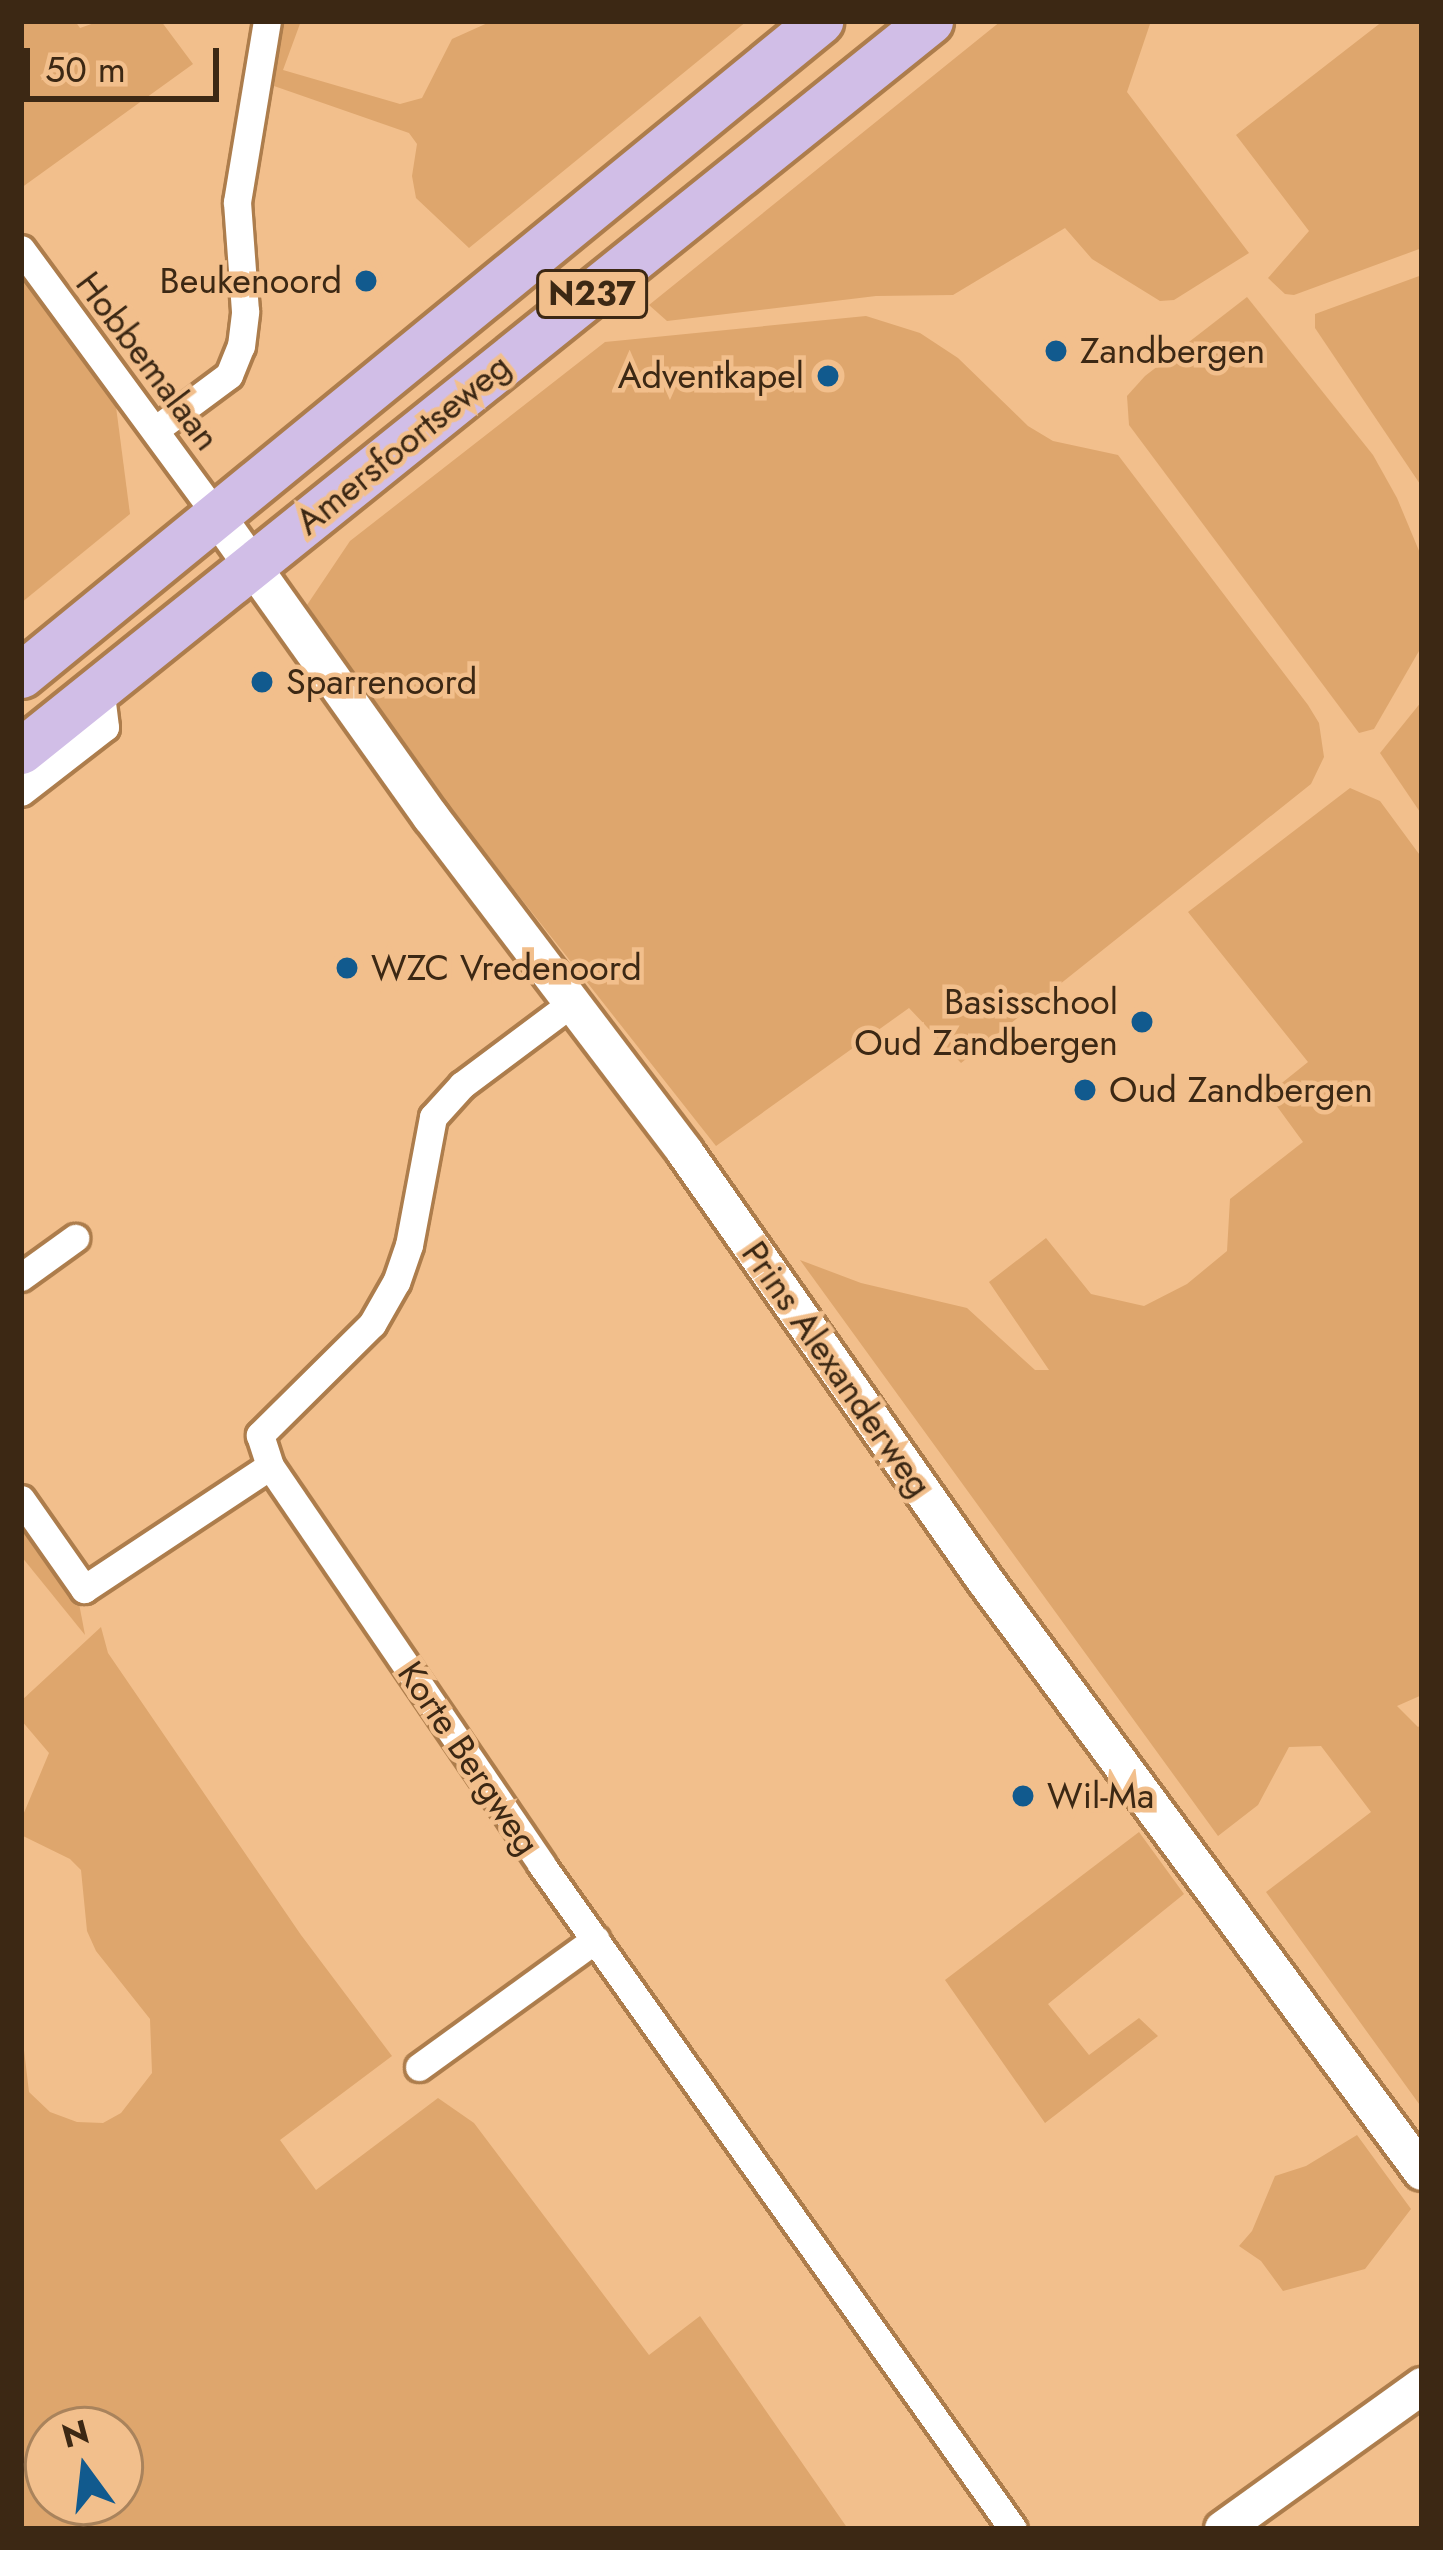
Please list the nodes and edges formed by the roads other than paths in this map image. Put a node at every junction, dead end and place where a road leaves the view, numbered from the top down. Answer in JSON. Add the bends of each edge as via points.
{"nodes":[{"id":1,"x":267,"y":21,"type":"edge"},
{"id":2,"x":820,"y":21,"type":"edge"},
{"id":3,"x":930,"y":21,"type":"edge"},
{"id":4,"x":21,"y":249,"type":"edge"},
{"id":5,"x":155,"y":430,"type":"junction"},
{"id":6,"x":217,"y":516,"type":"junction"},
{"id":7,"x":252,"y":565,"type":"junction"},
{"id":8,"x":21,"y":675,"type":"edge"},
{"id":9,"x":100,"y":686,"type":"junction"},
{"id":10,"x":21,"y":751,"type":"edge"},
{"id":11,"x":21,"y":792,"type":"edge"},
{"id":12,"x":573,"y":1002,"type":"junction"},
{"id":13,"x":75,"y":1238,"type":"dead end"},
{"id":14,"x":21,"y":1276,"type":"edge"},
{"id":15,"x":270,"y":1466,"type":"junction"},
{"id":16,"x":21,"y":1499,"type":"edge"},
{"id":17,"x":596,"y":1939,"type":"junction"},
{"id":18,"x":419,"y":2067,"type":"dead end"},
{"id":19,"x":1422,"y":2172,"type":"edge"},
{"id":20,"x":1422,"y":2386,"type":"edge"},
{"id":21,"x":1013,"y":2529,"type":"edge"},
{"id":22,"x":1223,"y":2529,"type":"edge"}],
"edges":[{"from":1,"to":5,"type":"street","via":[[237,202],[241,346],[229,375]]},
{"from":2,"to":6,"type":"main road","name":"Amersfoortseweg","number":"N237"},
{"from":3,"to":7,"type":"main road","name":"Amersfoortseweg","number":"N237"},
{"from":4,"to":5,"type":"street","name":"Hobbemalaan"},
{"from":5,"to":6,"type":"street","name":"Hobbemalaan"},
{"from":6,"to":7,"type":"street","name":"Prins Alexanderweg"},
{"from":6,"to":8,"type":"main road","name":"Amersfoortseweg","number":"N237"},
{"from":7,"to":9,"type":"main road","name":"Amersfoortseweg","number":"N237"},
{"from":7,"to":12,"type":"street","name":"Prins Alexanderweg"},
{"from":9,"to":10,"type":"main road","name":"Amersfoortseweg","number":"N237"},
{"from":9,"to":11,"type":"street","via":[[105,727]]},
{"from":12,"to":15,"type":"street","via":[[462,1085],[433,1117],[396,1282],[372,1324],[260,1436]]},
{"from":12,"to":19,"type":"street","name":"Prins Alexanderweg","via":[[984,1579]]},
{"from":13,"to":14,"type":"street"},
{"from":15,"to":16,"type":"street","via":[[84,1589]]},
{"from":15,"to":17,"type":"street","name":"Korte Bergweg"},
{"from":17,"to":18,"type":"street"},
{"from":17,"to":21,"type":"street","name":"Korte Bergweg"},
{"from":20,"to":22,"type":"street"}]}
